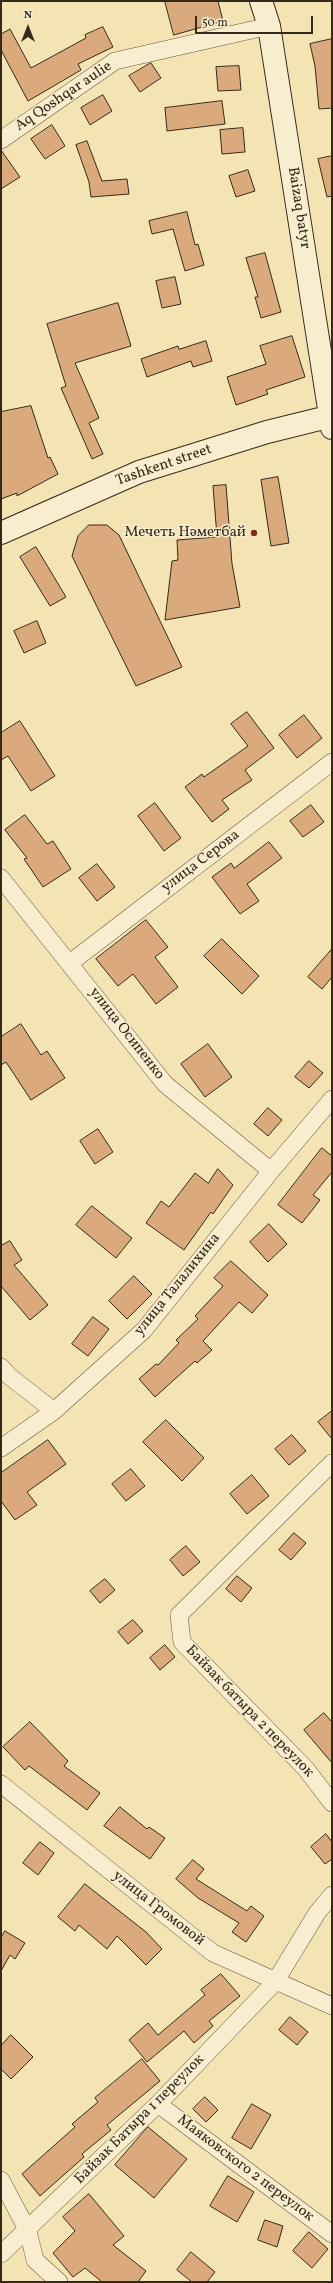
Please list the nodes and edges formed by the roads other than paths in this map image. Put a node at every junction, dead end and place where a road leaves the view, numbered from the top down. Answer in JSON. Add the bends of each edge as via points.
{"nodes":[{"id":1,"x":261,"y":1,"type":"edge"},
{"id":2,"x":269,"y":26,"type":"junction"},
{"id":3,"x":1,"y":140,"type":"edge"},
{"id":4,"x":331,"y":420,"type":"edge"},
{"id":5,"x":1,"y":533,"type":"edge"},
{"id":6,"x":332,"y":762,"type":"edge"},
{"id":7,"x":1,"y":878,"type":"edge"},
{"id":8,"x":70,"y":963,"type":"junction"},
{"id":9,"x":332,"y":1099,"type":"edge"},
{"id":10,"x":271,"y":1170,"type":"junction"},
{"id":11,"x":1,"y":1367,"type":"edge"},
{"id":12,"x":54,"y":1411,"type":"junction"},
{"id":13,"x":1,"y":1448,"type":"edge"},
{"id":14,"x":332,"y":1464,"type":"edge"},
{"id":15,"x":1,"y":1784,"type":"edge"},
{"id":16,"x":332,"y":1803,"type":"edge"},
{"id":17,"x":332,"y":1895,"type":"edge"},
{"id":18,"x":275,"y":1982,"type":"junction"},
{"id":19,"x":332,"y":2006,"type":"edge"},
{"id":20,"x":158,"y":2104,"type":"junction"},
{"id":21,"x":1,"y":2180,"type":"edge"},
{"id":22,"x":28,"y":2231,"type":"junction"},
{"id":23,"x":332,"y":2234,"type":"edge"},
{"id":24,"x":1,"y":2254,"type":"edge"},
{"id":25,"x":59,"y":2282,"type":"edge"}],
"edges":[{"from":1,"to":2,"type":"street","name":"Baizaq batyr"},
{"from":2,"to":3,"type":"street","name":"Aq Qoshqar aulie","via":[[115,61]]},
{"from":2,"to":4,"type":"street","name":"Baizaq batyr"},
{"from":4,"to":5,"type":"street","name":"Tashkent street","via":[[267,432],[139,472]]},
{"from":6,"to":8,"type":"street","name":"улица Серова"},
{"from":7,"to":8,"type":"street","name":"улица Осипенко"},
{"from":8,"to":10,"type":"street","name":"улица Осипенко","via":[[165,1084]]},
{"from":9,"to":10,"type":"street","name":"улица Талалихина"},
{"from":10,"to":12,"type":"street","name":"улица Талалихина","via":[[144,1330]]},
{"from":11,"to":12,"type":"street"},
{"from":12,"to":13,"type":"street","name":"улица Талалихина"},
{"from":14,"to":16,"type":"street","name":"Байзак батыра 2 переулок","via":[[179,1615],[182,1642],[306,1769]]},
{"from":15,"to":18,"type":"street","name":"улица Громовой","via":[[213,1952]]},
{"from":17,"to":18,"type":"street","via":[[317,1913]]},
{"from":18,"to":19,"type":"street","name":"улица Громовой"},
{"from":18,"to":20,"type":"street","name":"Байзак Батыра 1 переулок"},
{"from":20,"to":22,"type":"street","name":"Байзак Батыра 1 переулок"},
{"from":20,"to":23,"type":"street","name":"Маяковского 2 переулок"},
{"from":21,"to":22,"type":"street"},
{"from":22,"to":24,"type":"street","name":"Байзак Батыра 1 переулок"},
{"from":22,"to":25,"type":"street","via":[[35,2260]]}]}
